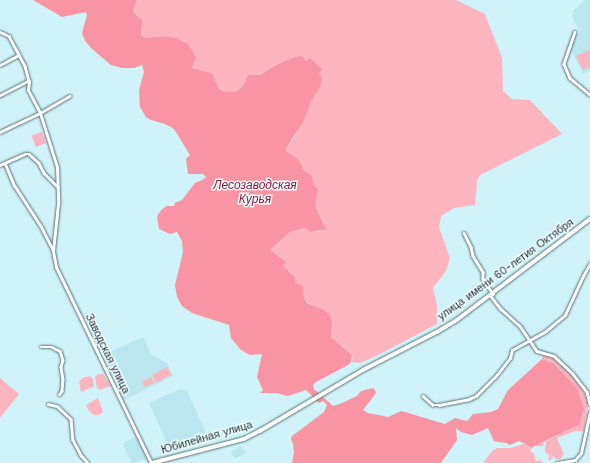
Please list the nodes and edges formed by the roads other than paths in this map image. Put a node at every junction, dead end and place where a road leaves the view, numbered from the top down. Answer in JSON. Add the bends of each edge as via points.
{"nodes":[{"id":1,"x":575,"y":32,"type":"dead end"},
{"id":2,"x":1,"y":34,"type":"edge"},
{"id":3,"x":19,"y":56,"type":"junction"},
{"id":4,"x":0,"y":65,"type":"edge"},
{"id":5,"x":29,"y":81,"type":"junction"},
{"id":6,"x":25,"y":84,"type":"junction"},
{"id":7,"x":28,"y":90,"type":"junction"},
{"id":8,"x":590,"y":95,"type":"edge"},
{"id":9,"x":0,"y":96,"type":"edge"},
{"id":10,"x":70,"y":96,"type":"dead end"},
{"id":11,"x":40,"y":113,"type":"junction"},
{"id":12,"x":0,"y":132,"type":"edge"},
{"id":13,"x":5,"y":163,"type":"junction"},
{"id":14,"x":0,"y":166,"type":"edge"},
{"id":15,"x":58,"y":188,"type":"junction"},
{"id":16,"x":590,"y":219,"type":"edge"},
{"id":17,"x":464,"y":233,"type":"dead end"},
{"id":18,"x":53,"y":251,"type":"junction"},
{"id":19,"x":590,"y":264,"type":"edge"},
{"id":20,"x":491,"y":294,"type":"junction"},
{"id":21,"x":530,"y":340,"type":"junction"},
{"id":22,"x":40,"y":347,"type":"dead end"},
{"id":23,"x":60,"y":394,"type":"dead end"},
{"id":24,"x":423,"y":396,"type":"dead end"},
{"id":25,"x":307,"y":403,"type":"joint"},
{"id":26,"x":48,"y":404,"type":"dead end"},
{"id":27,"x":590,"y":404,"type":"edge"},
{"id":28,"x":590,"y":412,"type":"edge"},
{"id":29,"x":577,"y":461,"type":"edge"},
{"id":30,"x":88,"y":463,"type":"edge"},
{"id":31,"x":152,"y":463,"type":"edge"},
{"id":32,"x":558,"y":463,"type":"edge"}],
"edges":[{"from":1,"to":8,"type":"street","via":[[564,64],[570,78]]},
{"from":2,"to":3,"type":"street","via":[[9,36]]},
{"from":3,"to":4,"type":"street"},
{"from":3,"to":5,"type":"street"},
{"from":5,"to":6,"type":"street"},
{"from":5,"to":7,"type":"street"},
{"from":6,"to":7,"type":"street"},
{"from":6,"to":9,"type":"street"},
{"from":7,"to":11,"type":"street","name":"Заводская улица"},
{"from":10,"to":11,"type":"street"},
{"from":11,"to":12,"type":"street"},
{"from":11,"to":15,"type":"street","name":"Заводская улица","via":[[57,167]]},
{"from":13,"to":14,"type":"street"},
{"from":13,"to":15,"type":"street","via":[[29,154],[39,162],[44,173]]},
{"from":13,"to":18,"type":"street","via":[[15,186]]},
{"from":15,"to":18,"type":"street","name":"Заводская улица"},
{"from":16,"to":20,"type":"main road","name":"улица имени 60-летия Октября"},
{"from":17,"to":20,"type":"street"},
{"from":18,"to":31,"type":"street","name":"Заводская улица","via":[[54,262],[62,283]]},
{"from":19,"to":21,"type":"street","via":[[565,315],[555,325]]},
{"from":20,"to":21,"type":"street","via":[[501,309],[520,326]]},
{"from":20,"to":25,"type":"main road","name":"улица имени 60-летия Октября","via":[[437,332],[363,370]]},
{"from":21,"to":24,"type":"street","via":[[512,350],[510,358],[488,386],[469,400],[439,405],[433,404]]},
{"from":21,"to":27,"type":"street","via":[[537,351],[554,356],[578,380],[587,392]]},
{"from":22,"to":23,"type":"street","via":[[52,346],[60,351],[63,360],[63,379]]},
{"from":25,"to":31,"type":"main road","name":"Юбилейная улица","via":[[250,437]]},
{"from":26,"to":30,"type":"street","via":[[57,406],[71,419],[73,440]]},
{"from":28,"to":29,"type":"street","via":[[586,436]]},
{"from":29,"to":32,"type":"street"}]}
